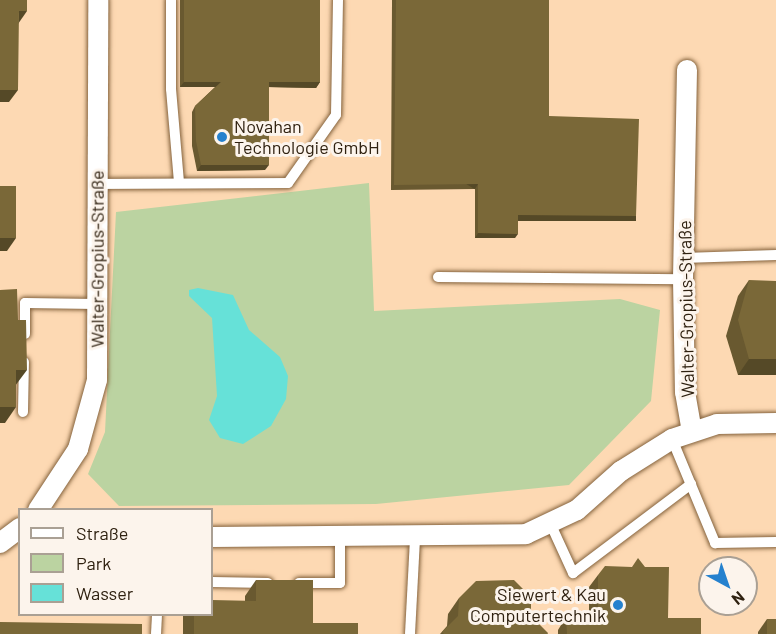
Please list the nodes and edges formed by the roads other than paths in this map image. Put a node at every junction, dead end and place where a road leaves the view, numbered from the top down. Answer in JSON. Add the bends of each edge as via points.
{"nodes":[{"id":1,"x":98,"y":0,"type":"edge"},
{"id":2,"x":171,"y":0,"type":"edge"},
{"id":3,"x":338,"y":0,"type":"edge"},
{"id":4,"x":687,"y":70,"type":"dead end"},
{"id":5,"x":179,"y":182,"type":"junction"},
{"id":6,"x":96,"y":184,"type":"junction"},
{"id":7,"x":776,"y":255,"type":"edge"},
{"id":8,"x":683,"y":258,"type":"junction"},
{"id":9,"x":438,"y":276,"type":"dead end"},
{"id":10,"x":683,"y":279,"type":"junction"},
{"id":11,"x":96,"y":304,"type":"junction"},
{"id":12,"x":23,"y":412,"type":"dead end"},
{"id":13,"x":776,"y":423,"type":"edge"},
{"id":14,"x":693,"y":431,"type":"junction"},
{"id":15,"x":672,"y":439,"type":"junction"},
{"id":16,"x":691,"y":484,"type":"junction"},
{"id":17,"x":44,"y":508,"type":"edge"},
{"id":18,"x":551,"y":525,"type":"junction"},
{"id":19,"x":18,"y":530,"type":"edge"},
{"id":20,"x":213,"y":537,"type":"edge"},
{"id":21,"x":415,"y":537,"type":"junction"},
{"id":22,"x":340,"y":538,"type":"junction"},
{"id":23,"x":776,"y":542,"type":"edge"},
{"id":24,"x":0,"y":543,"type":"edge"},
{"id":25,"x":213,"y":582,"type":"edge"},
{"id":26,"x":157,"y":616,"type":"edge"},
{"id":27,"x":156,"y":634,"type":"edge"},
{"id":28,"x":410,"y":634,"type":"edge"}],
"edges":[{"from":1,"to":6,"type":"street","name":"Walter-Gropius-Straße"},
{"from":2,"to":5,"type":"lane"},
{"from":3,"to":5,"type":"lane","via":[[336,115],[288,183]]},
{"from":4,"to":8,"type":"street","name":"Walter-Gropius-Straße"},
{"from":5,"to":6,"type":"lane"},
{"from":6,"to":11,"type":"street","name":"Walter-Gropius-Straße"},
{"from":7,"to":8,"type":"lane"},
{"from":8,"to":10,"type":"street","name":"Walter-Gropius-Straße"},
{"from":9,"to":10,"type":"lane"},
{"from":10,"to":14,"type":"street","name":"Walter-Gropius-Straße","via":[[685,392]]},
{"from":11,"to":12,"type":"lane","via":[[26,303]]},
{"from":11,"to":17,"type":"street","name":"Walter-Gropius-Straße","via":[[97,380],[91,416],[78,449]]},
{"from":13,"to":14,"type":"street","via":[[717,424]]},
{"from":14,"to":15,"type":"street"},
{"from":15,"to":16,"type":"lane"},
{"from":15,"to":18,"type":"street"},
{"from":16,"to":18,"type":"lane","via":[[573,573]]},
{"from":16,"to":23,"type":"lane","via":[[715,543]]},
{"from":18,"to":21,"type":"street","via":[[500,538]]},
{"from":19,"to":24,"type":"street"},
{"from":20,"to":22,"type":"street"},
{"from":21,"to":22,"type":"street"},
{"from":21,"to":28,"type":"lane"},
{"from":22,"to":25,"type":"lane","via":[[340,583]]},
{"from":26,"to":27,"type":"lane"}]}
